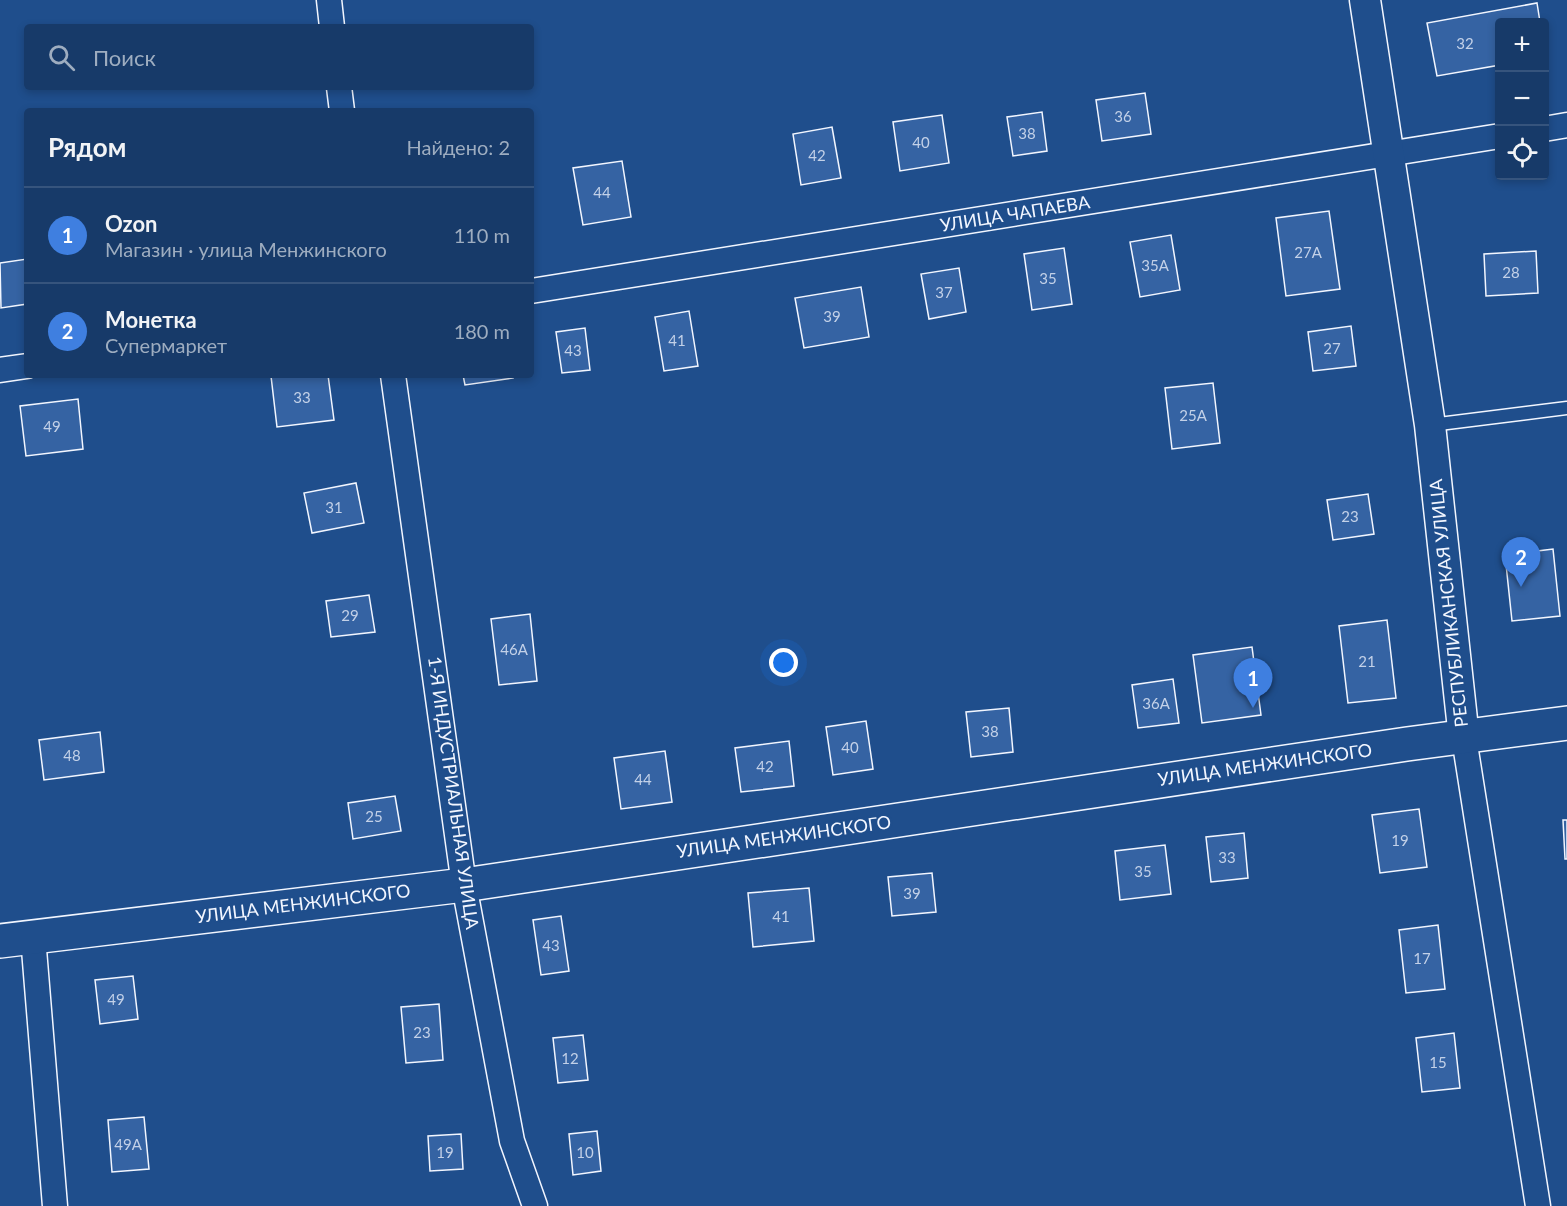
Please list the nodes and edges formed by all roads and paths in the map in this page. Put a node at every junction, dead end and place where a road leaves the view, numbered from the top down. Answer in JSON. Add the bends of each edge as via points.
{"nodes":[{"id":1,"x":329,"y":0,"type":"edge"},
{"id":2,"x":1365,"y":0,"type":"edge"},
{"id":3,"x":332,"y":24,"type":"edge"},
{"id":4,"x":339,"y":90,"type":"edge"},
{"id":5,"x":342,"y":108,"type":"edge"},
{"id":6,"x":1567,"y":125,"type":"edge"},
{"id":7,"x":1549,"y":128,"type":"edge"},
{"id":8,"x":1495,"y":137,"type":"edge"},
{"id":9,"x":1389,"y":154,"type":"junction"},
{"id":10,"x":534,"y":291,"type":"edge"},
{"id":11,"x":24,"y":366,"type":"edge"},
{"id":12,"x":0,"y":370,"type":"edge"},
{"id":13,"x":393,"y":378,"type":"edge"},
{"id":14,"x":1567,"y":408,"type":"edge"},
{"id":15,"x":1430,"y":425,"type":"junction"},
{"id":16,"x":1567,"y":723,"type":"edge"},
{"id":17,"x":1464,"y":738,"type":"junction"},
{"id":18,"x":464,"y":885,"type":"junction"},
{"id":19,"x":33,"y":937,"type":"junction"},
{"id":20,"x":0,"y":941,"type":"edge"},
{"id":21,"x":54,"y":1206,"type":"edge"},
{"id":22,"x":535,"y":1206,"type":"edge"},
{"id":23,"x":1538,"y":1206,"type":"edge"}],
"edges":[{"from":1,"to":3,"type":"street"},
{"from":2,"to":9,"type":"street","name":"РЕСПУБЛИКАНСКАЯ УЛИЦА"},
{"from":4,"to":5,"type":"street"},
{"from":6,"to":7,"type":"street"},
{"from":8,"to":9,"type":"street","name":"УЛИЦА ЧАПАЕВА"},
{"from":9,"to":10,"type":"street","name":"УЛИЦА ЧАПАЕВА"},
{"from":9,"to":15,"type":"street","name":"РЕСПУБЛИКАНСКАЯ УЛИЦА"},
{"from":11,"to":12,"type":"street"},
{"from":13,"to":18,"type":"street","name":"1-Я ИНДУСТРИАЛЬНАЯ УЛИЦА"},
{"from":14,"to":15,"type":"lane"},
{"from":15,"to":17,"type":"street","name":"РЕСПУБЛИКАНСКАЯ УЛИЦА"},
{"from":16,"to":17,"type":"main road","name":"УЛИЦА МЕНЖИНСКОГО"},
{"from":17,"to":18,"type":"main road","name":"УЛИЦА МЕНЖИНСКОГО"},
{"from":17,"to":23,"type":"street","name":"РЕСПУБЛИКАНСКАЯ УЛИЦА"},
{"from":18,"to":19,"type":"main road","name":"УЛИЦА МЕНЖИНСКОГО"},
{"from":18,"to":22,"type":"street","name":"1-Я ИНДУСТРИАЛЬНАЯ УЛИЦА","via":[[512,1141]]},
{"from":19,"to":20,"type":"main road","name":"УЛИЦА МЕНЖИНСКОГО"},
{"from":19,"to":21,"type":"street"}]}
